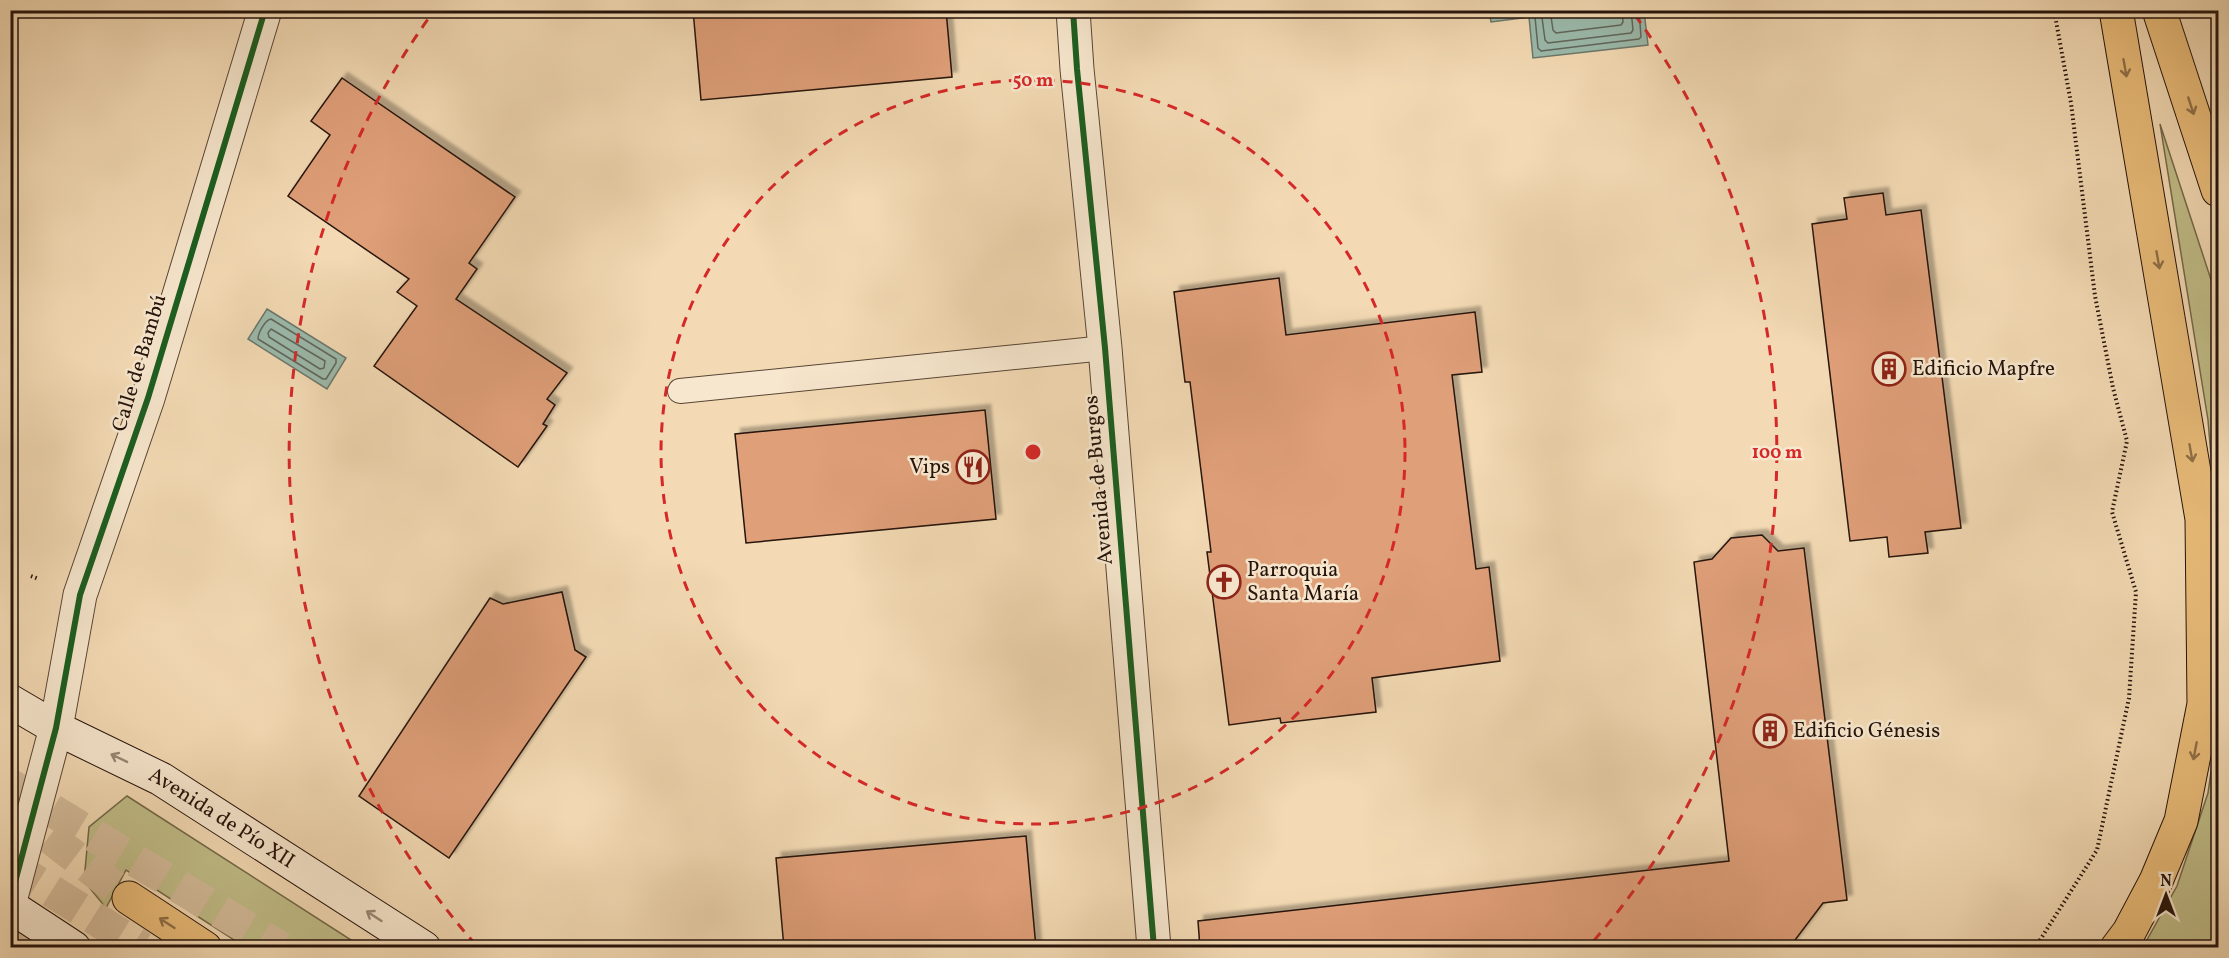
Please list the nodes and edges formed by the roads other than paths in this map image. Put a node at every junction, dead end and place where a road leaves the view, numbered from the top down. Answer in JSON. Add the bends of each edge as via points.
{"nodes":[{"id":1,"x":265,"y":10,"type":"edge"},
{"id":2,"x":1073,"y":10,"type":"edge"},
{"id":3,"x":2116,"y":10,"type":"edge"},
{"id":4,"x":2159,"y":10,"type":"edge"},
{"id":5,"x":2218,"y":190,"type":"edge"},
{"id":6,"x":1105,"y":348,"type":"junction"},
{"id":7,"x":680,"y":392,"type":"dead end"},
{"id":8,"x":10,"y":701,"type":"edge"},
{"id":9,"x":56,"y":728,"type":"junction"},
{"id":10,"x":129,"y":898,"type":"tunnel mouth"},
{"id":11,"x":10,"y":901,"type":"edge"},
{"id":12,"x":10,"y":906,"type":"edge"},
{"id":13,"x":74,"y":948,"type":"edge"},
{"id":14,"x":205,"y":948,"type":"edge"},
{"id":15,"x":424,"y":948,"type":"edge"},
{"id":16,"x":1154,"y":948,"type":"edge"},
{"id":17,"x":2116,"y":948,"type":"edge"}],
"edges":[{"from":1,"to":9,"type":"street","name":"Calle de Bambú","via":[[148,398],[80,595]]},
{"from":2,"to":6,"type":"street","name":"Avenida de Burgos"},
{"from":3,"to":17,"type":"main road","one_way":true,"via":[[2202,519],[2204,704],[2181,821],[2156,881]]},
{"from":4,"to":5,"type":"main road","one_way":true},
{"from":6,"to":7,"type":"lane"},
{"from":6,"to":16,"type":"street","name":"Avenida de Burgos"},
{"from":8,"to":9,"type":"street","name":"Avenida de Pío XII"},
{"from":9,"to":11,"type":"street","name":"Calle de Bambú"},
{"from":15,"to":9,"type":"street","name":"Avenida de Pío XII","one_way":true,"via":[[161,779]]},
{"from":14,"to":10,"type":"main road","one_way":true},
{"from":12,"to":13,"type":"street"}]}
